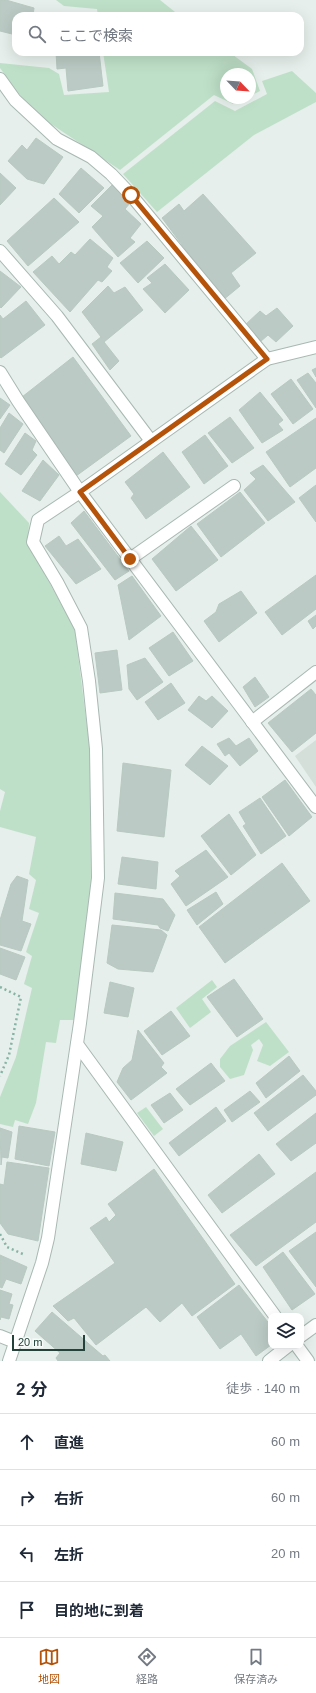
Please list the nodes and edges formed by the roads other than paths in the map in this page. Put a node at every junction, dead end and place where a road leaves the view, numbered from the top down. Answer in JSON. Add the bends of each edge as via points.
{"nodes":[{"id":1,"x":0,"y":79,"type":"edge"},
{"id":2,"x":0,"y":251,"type":"edge"},
{"id":3,"x":316,"y":347,"type":"edge"},
{"id":4,"x":267,"y":359,"type":"junction"},
{"id":5,"x":0,"y":372,"type":"edge"},
{"id":6,"x":151,"y":441,"type":"junction"},
{"id":7,"x":234,"y":486,"type":"dead end"},
{"id":8,"x":80,"y":492,"type":"junction"},
{"id":9,"x":130,"y":559,"type":"junction"},
{"id":10,"x":316,"y":672,"type":"edge"},
{"id":11,"x":252,"y":722,"type":"junction"},
{"id":12,"x":316,"y":807,"type":"edge"},
{"id":13,"x":77,"y":1044,"type":"junction"},
{"id":14,"x":273,"y":1313,"type":"edge"},
{"id":15,"x":316,"y":1325,"type":"edge"},
{"id":16,"x":304,"y":1334,"type":"edge"},
{"id":17,"x":0,"y":1336,"type":"edge"},
{"id":18,"x":15,"y":1342,"type":"junction"},
{"id":19,"x":284,"y":1349,"type":"edge"},
{"id":20,"x":299,"y":1349,"type":"edge"},
{"id":21,"x":9,"y":1361,"type":"edge"},
{"id":22,"x":269,"y":1361,"type":"edge"},
{"id":23,"x":308,"y":1361,"type":"edge"}],
"edges":[{"from":1,"to":4,"type":"street","via":[[15,100],[57,139],[91,156],[126,190]]},
{"from":2,"to":6,"type":"street","via":[[57,316]]},
{"from":3,"to":4,"type":"street"},
{"from":4,"to":6,"type":"street"},
{"from":5,"to":8,"type":"street"},
{"from":6,"to":8,"type":"street"},
{"from":7,"to":9,"type":"street"},
{"from":8,"to":9,"type":"street"},
{"from":8,"to":13,"type":"street","via":[[38,520],[34,542],[81,628],[96,749],[98,878]]},
{"from":9,"to":11,"type":"street"},
{"from":10,"to":11,"type":"street"},
{"from":11,"to":12,"type":"street"},
{"from":13,"to":14,"type":"street"},
{"from":13,"to":18,"type":"street","via":[[48,1238]]},
{"from":15,"to":16,"type":"street"},
{"from":17,"to":18,"type":"street"},
{"from":18,"to":21,"type":"street"},
{"from":19,"to":22,"type":"street"},
{"from":20,"to":23,"type":"street"}]}
